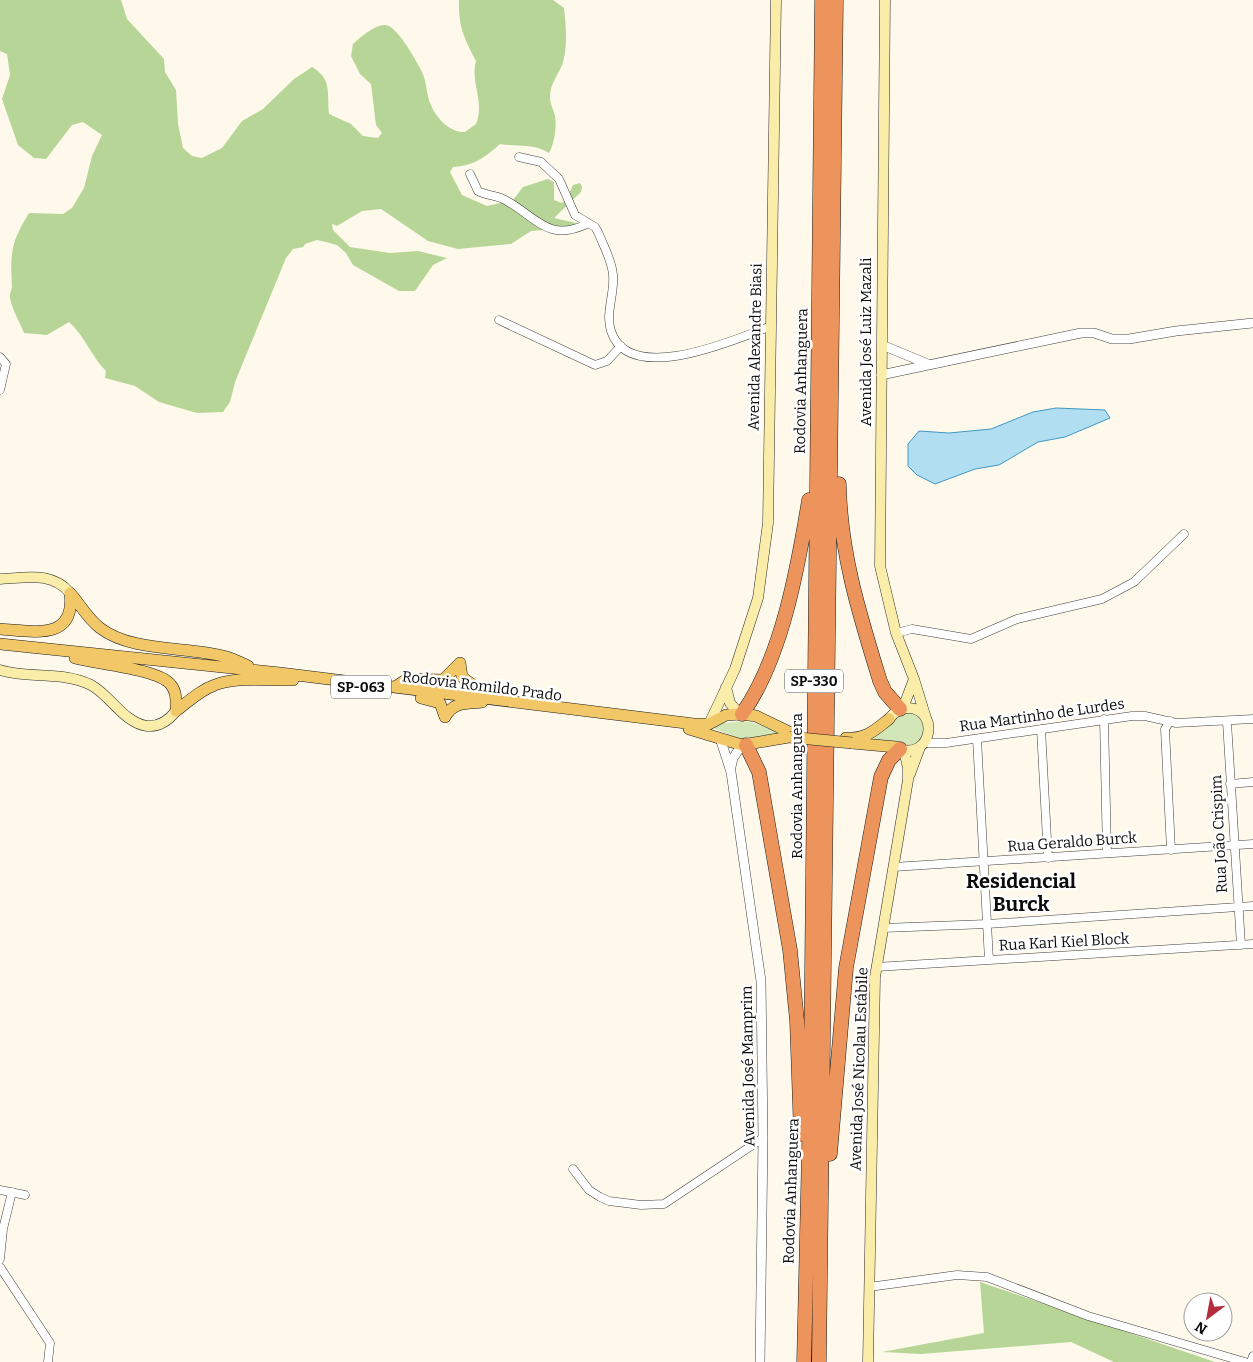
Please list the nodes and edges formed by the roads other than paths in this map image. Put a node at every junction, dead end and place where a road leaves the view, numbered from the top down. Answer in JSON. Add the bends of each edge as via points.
{"nodes":[{"id":1,"x":776,"y":0,"type":"edge"},
{"id":2,"x":822,"y":0,"type":"edge"},
{"id":3,"x":836,"y":0,"type":"edge"},
{"id":4,"x":885,"y":0,"type":"edge"},
{"id":5,"x":519,"y":157,"type":"dead end"},
{"id":6,"x":470,"y":174,"type":"dead end"},
{"id":7,"x":588,"y":224,"type":"junction"},
{"id":8,"x":833,"y":263,"type":"junction"},
{"id":9,"x":499,"y":320,"type":"dead end"},
{"id":10,"x":1253,"y":323,"type":"edge"},
{"id":11,"x":771,"y":326,"type":"junction"},
{"id":12,"x":882,"y":345,"type":"junction"},
{"id":13,"x":621,"y":346,"type":"junction"},
{"id":14,"x":0,"y":357,"type":"edge"},
{"id":15,"x":930,"y":365,"type":"junction"},
{"id":16,"x":881,"y":374,"type":"junction"},
{"id":17,"x":0,"y":390,"type":"edge"},
{"id":18,"x":816,"y":457,"type":"junction"},
{"id":19,"x":1184,"y":534,"type":"dead end"},
{"id":20,"x":0,"y":579,"type":"edge"},
{"id":21,"x":70,"y":593,"type":"junction"},
{"id":22,"x":0,"y":629,"type":"edge"},
{"id":23,"x":896,"y":633,"type":"junction"},
{"id":24,"x":0,"y":645,"type":"edge"},
{"id":25,"x":59,"y":654,"type":"junction"},
{"id":26,"x":261,"y":671,"type":"junction"},
{"id":27,"x":2,"y":672,"type":"edge"},
{"id":28,"x":914,"y":679,"type":"junction"},
{"id":29,"x":293,"y":680,"type":"junction"},
{"id":30,"x":726,"y":687,"type":"junction"},
{"id":31,"x":396,"y":688,"type":"junction"},
{"id":32,"x":490,"y":700,"type":"junction"},
{"id":33,"x":902,"y":709,"type":"junction"},
{"id":34,"x":176,"y":711,"type":"junction"},
{"id":35,"x":741,"y":714,"type":"junction"},
{"id":36,"x":926,"y":718,"type":"junction"},
{"id":37,"x":889,"y":719,"type":"joint"},
{"id":38,"x":1104,"y":719,"type":"junction"},
{"id":39,"x":1253,"y":719,"type":"edge"},
{"id":40,"x":1170,"y":721,"type":"junction"},
{"id":41,"x":1227,"y":722,"type":"junction"},
{"id":42,"x":709,"y":724,"type":"junction"},
{"id":43,"x":1041,"y":729,"type":"junction"},
{"id":44,"x":789,"y":735,"type":"junction"},
{"id":45,"x":720,"y":738,"type":"junction"},
{"id":46,"x":977,"y":739,"type":"junction"},
{"id":47,"x":849,"y":741,"type":"junction"},
{"id":48,"x":744,"y":745,"type":"junction"},
{"id":49,"x":922,"y":745,"type":"junction"},
{"id":50,"x":900,"y":749,"type":"junction"},
{"id":51,"x":731,"y":772,"type":"junction"},
{"id":52,"x":908,"y":780,"type":"junction"},
{"id":53,"x":1253,"y":782,"type":"edge"},
{"id":54,"x":1230,"y":784,"type":"junction"},
{"id":55,"x":1253,"y":844,"type":"edge"},
{"id":56,"x":1233,"y":846,"type":"junction"},
{"id":57,"x":1171,"y":850,"type":"junction"},
{"id":58,"x":1108,"y":853,"type":"junction"},
{"id":59,"x":1048,"y":858,"type":"junction"},
{"id":60,"x":982,"y":861,"type":"junction"},
{"id":61,"x":893,"y":867,"type":"junction"},
{"id":62,"x":1253,"y":906,"type":"edge"},
{"id":63,"x":1237,"y":907,"type":"junction"},
{"id":64,"x":986,"y":924,"type":"junction"},
{"id":65,"x":883,"y":928,"type":"junction"},
{"id":66,"x":1253,"y":944,"type":"edge"},
{"id":67,"x":1241,"y":945,"type":"junction"},
{"id":68,"x":989,"y":960,"type":"junction"},
{"id":69,"x":876,"y":967,"type":"junction"},
{"id":70,"x":764,"y":1138,"type":"junction"},
{"id":71,"x":573,"y":1169,"type":"dead end"},
{"id":72,"x":0,"y":1190,"type":"edge"},
{"id":73,"x":12,"y":1192,"type":"junction"},
{"id":74,"x":25,"y":1194,"type":"dead end"},
{"id":75,"x":806,"y":1238,"type":"junction"},
{"id":76,"x":821,"y":1242,"type":"junction"},
{"id":77,"x":0,"y":1258,"type":"edge"},
{"id":78,"x":0,"y":1267,"type":"edge"},
{"id":79,"x":869,"y":1287,"type":"junction"},
{"id":80,"x":1253,"y":1356,"type":"edge"},
{"id":81,"x":819,"y":1360,"type":"edge"},
{"id":82,"x":48,"y":1362,"type":"edge"},
{"id":83,"x":760,"y":1362,"type":"edge"},
{"id":84,"x":804,"y":1362,"type":"edge"},
{"id":85,"x":868,"y":1362,"type":"edge"},
{"id":86,"x":1245,"y":1362,"type":"edge"},
{"id":87,"x":1251,"y":1362,"type":"edge"}],
"edges":[{"from":1,"to":11,"type":"main road","name":"Avenida Alexandre Biasi"},
{"from":2,"to":18,"type":"highway","name":"Rodovia Anhanguera","number":"SP-330"},
{"from":3,"to":8,"type":"highway","name":"Rodovia Anhanguera","number":"SP-330"},
{"from":4,"to":12,"type":"main road","name":"Avenida José Luiz Mazali"},
{"from":5,"to":7,"type":"street","via":[[541,162],[553,173],[565,188],[575,215]]},
{"from":6,"to":7,"type":"street","via":[[478,191],[504,198],[550,229],[572,231]]},
{"from":7,"to":13,"type":"street","via":[[595,227],[610,258],[613,289],[609,321],[614,338]]},
{"from":8,"to":33,"type":"highway","via":[[841,350],[839,502],[845,550],[852,588],[880,681],[885,692]]},
{"from":8,"to":76,"type":"highway","name":"Rodovia Anhanguera","number":"SP-330"},
{"from":9,"to":13,"type":"street","via":[[595,365],[607,360]]},
{"from":10,"to":15,"type":"street","via":[[1176,330],[1130,339],[1081,333]]},
{"from":11,"to":13,"type":"street","via":[[713,348],[663,358],[644,357]]},
{"from":11,"to":30,"type":"main road","name":"Avenida Alexandre Biasi","via":[[768,523],[764,560],[758,598]]},
{"from":12,"to":15,"type":"street"},
{"from":12,"to":16,"type":"main road","name":"Avenida José Luiz Mazali"},
{"from":14,"to":17,"type":"street","via":[[6,364]]},
{"from":15,"to":16,"type":"street"},
{"from":16,"to":23,"type":"main road","name":"Avenida José Luiz Mazali","via":[[880,566]]},
{"from":18,"to":35,"type":"highway","via":[[798,561],[774,651],[762,684]]},
{"from":18,"to":75,"type":"highway","name":"Rodovia Anhanguera","number":"SP-330","via":[[811,1066]]},
{"from":19,"to":23,"type":"street","via":[[1134,582],[1102,599],[1017,619],[970,639],[912,629]]},
{"from":20,"to":21,"type":"main road","via":[[50,578],[63,584]]},
{"from":21,"to":22,"type":"main road","via":[[70,610],[55,629],[47,632]]},
{"from":21,"to":26,"type":"main road","via":[[100,628],[113,636],[226,657]]},
{"from":23,"to":28,"type":"main road","name":"Avenida José Luiz Mazali"},
{"from":24,"to":25,"type":"main road","name":"Rodovia Romildo Prado","number":"SP-063"},
{"from":24,"to":26,"type":"main road","name":"Rodovia Romildo Prado","number":"SP-063"},
{"from":25,"to":29,"type":"main road","name":"Rodovia Romildo Prado","number":"SP-063"},
{"from":25,"to":34,"type":"main road","via":[[162,678],[172,686]]},
{"from":26,"to":31,"type":"main road","name":"Rodovia Romildo Prado","number":"SP-063"},
{"from":27,"to":34,"type":"main road","via":[[75,678],[92,686],[132,719],[147,726],[165,722]]},
{"from":28,"to":33,"type":"main road"},
{"from":28,"to":36,"type":"main road","name":"Avenida José Luiz Mazali"},
{"from":29,"to":31,"type":"main road","name":"Rodovia Romildo Prado","number":"SP-063"},
{"from":29,"to":34,"type":"main road","via":[[232,680],[214,685]]},
{"from":30,"to":35,"type":"main road","via":[[730,703]]},
{"from":30,"to":42,"type":"main road","name":"Avenida Alexandre Biasi"},
{"from":31,"to":32,"type":"main road","name":"Rodovia Romildo Prado","number":"SP-063"},
{"from":31,"to":32,"type":"main road","via":[[440,703],[445,717],[457,705]]},
{"from":31,"to":32,"type":"main road","via":[[407,680],[442,680],[460,663],[462,677]]},
{"from":32,"to":42,"type":"main road","name":"Rodovia Romildo Prado","number":"SP-063"},
{"from":32,"to":45,"type":"main road","name":"Rodovia Romildo Prado","number":"SP-063","via":[[694,729]]},
{"from":33,"to":36,"type":"main road","via":[[916,710]]},
{"from":33,"to":37,"type":"main road"},
{"from":35,"to":42,"type":"main road","number":"SP-063","via":[[726,715]]},
{"from":35,"to":44,"type":"main road","number":"SP-063","via":[[756,716]]},
{"from":36,"to":49,"type":"main road","name":"Avenida José Nicolau Estábile","via":[[928,736]]},
{"from":37,"to":47,"type":"main road","number":"SP-063","via":[[869,735]]},
{"from":38,"to":40,"type":"street","name":"Rua Martinho de Lurdes","via":[[1145,716]]},
{"from":38,"to":43,"type":"street","name":"Rua Martinho de Lurdes"},
{"from":38,"to":58,"type":"street"},
{"from":39,"to":41,"type":"street","name":"Rua Martinho de Lurdes"},
{"from":40,"to":41,"type":"street","name":"Rua Martinho de Lurdes"},
{"from":40,"to":57,"type":"street","via":[[1165,729]]},
{"from":41,"to":54,"type":"street","name":"Rua João Crispim"},
{"from":43,"to":46,"type":"street","name":"Rua Martinho de Lurdes"},
{"from":43,"to":59,"type":"street"},
{"from":44,"to":47,"type":"main road","number":"SP-063"},
{"from":44,"to":48,"type":"main road","number":"SP-063"},
{"from":45,"to":48,"type":"main road","number":"SP-063"},
{"from":45,"to":51,"type":"street","name":"Avenida José Mamprim"},
{"from":46,"to":49,"type":"street","name":"Rua Martinho de Lurdes"},
{"from":46,"to":60,"type":"street"},
{"from":47,"to":50,"type":"main road","number":"SP-063"},
{"from":48,"to":51,"type":"street","name":"Avenida José Mamprim","via":[[733,758]]},
{"from":48,"to":75,"type":"highway","via":[[759,772],[790,950],[797,1022]]},
{"from":49,"to":50,"type":"main road"},
{"from":49,"to":52,"type":"main road","name":"Avenida José Nicolau Estábile"},
{"from":50,"to":52,"type":"main road","name":"Avenida José Nicolau Estábile","via":[[908,768]]},
{"from":50,"to":76,"type":"highway","via":[[889,760],[881,777],[846,968]]},
{"from":51,"to":70,"type":"street","name":"Avenida José Mamprim","via":[[760,965]]},
{"from":52,"to":61,"type":"main road","name":"Avenida José Nicolau Estábile"},
{"from":53,"to":54,"type":"street"},
{"from":54,"to":56,"type":"street","name":"Rua João Crispim"},
{"from":55,"to":56,"type":"street","name":"Rua Geraldo Burck"},
{"from":56,"to":57,"type":"street","name":"Rua Geraldo Burck"},
{"from":56,"to":63,"type":"street","name":"Rua João Crispim"},
{"from":57,"to":58,"type":"street","name":"Rua Geraldo Burck"},
{"from":58,"to":59,"type":"street","name":"Rua Geraldo Burck"},
{"from":59,"to":60,"type":"street","name":"Rua Geraldo Burck"},
{"from":60,"to":61,"type":"street","name":"Rua Geraldo Burck"},
{"from":60,"to":64,"type":"street"},
{"from":61,"to":65,"type":"main road","name":"Avenida José Nicolau Estábile"},
{"from":62,"to":63,"type":"street"},
{"from":63,"to":64,"type":"street"},
{"from":63,"to":67,"type":"street","name":"Rua João Crispim"},
{"from":64,"to":65,"type":"street"},
{"from":64,"to":68,"type":"street"},
{"from":65,"to":69,"type":"main road","name":"Avenida José Nicolau Estábile"},
{"from":66,"to":67,"type":"street","name":"Rua Karl Kiel Block"},
{"from":67,"to":68,"type":"street","name":"Rua Karl Kiel Block"},
{"from":68,"to":69,"type":"street","name":"Rua Karl Kiel Block"},
{"from":69,"to":79,"type":"main road","name":"Avenida José Nicolau Estábile"},
{"from":70,"to":71,"type":"street","via":[[664,1204],[641,1206],[604,1199],[589,1190]]},
{"from":70,"to":83,"type":"street","name":"Avenida José Mamprim"},
{"from":72,"to":73,"type":"street"},
{"from":73,"to":74,"type":"street"},
{"from":73,"to":77,"type":"street"},
{"from":75,"to":84,"type":"highway","name":"Rodovia Anhanguera","number":"SP-330"},
{"from":76,"to":81,"type":"highway","name":"Rodovia Anhanguera","number":"SP-330"},
{"from":78,"to":82,"type":"street","via":[[50,1343]]},
{"from":79,"to":85,"type":"main road","name":"Avenida José Nicolau Estábile"},
{"from":79,"to":86,"type":"street","via":[[956,1275],[986,1277],[1088,1316]]},
{"from":80,"to":87,"type":"street"}]}
